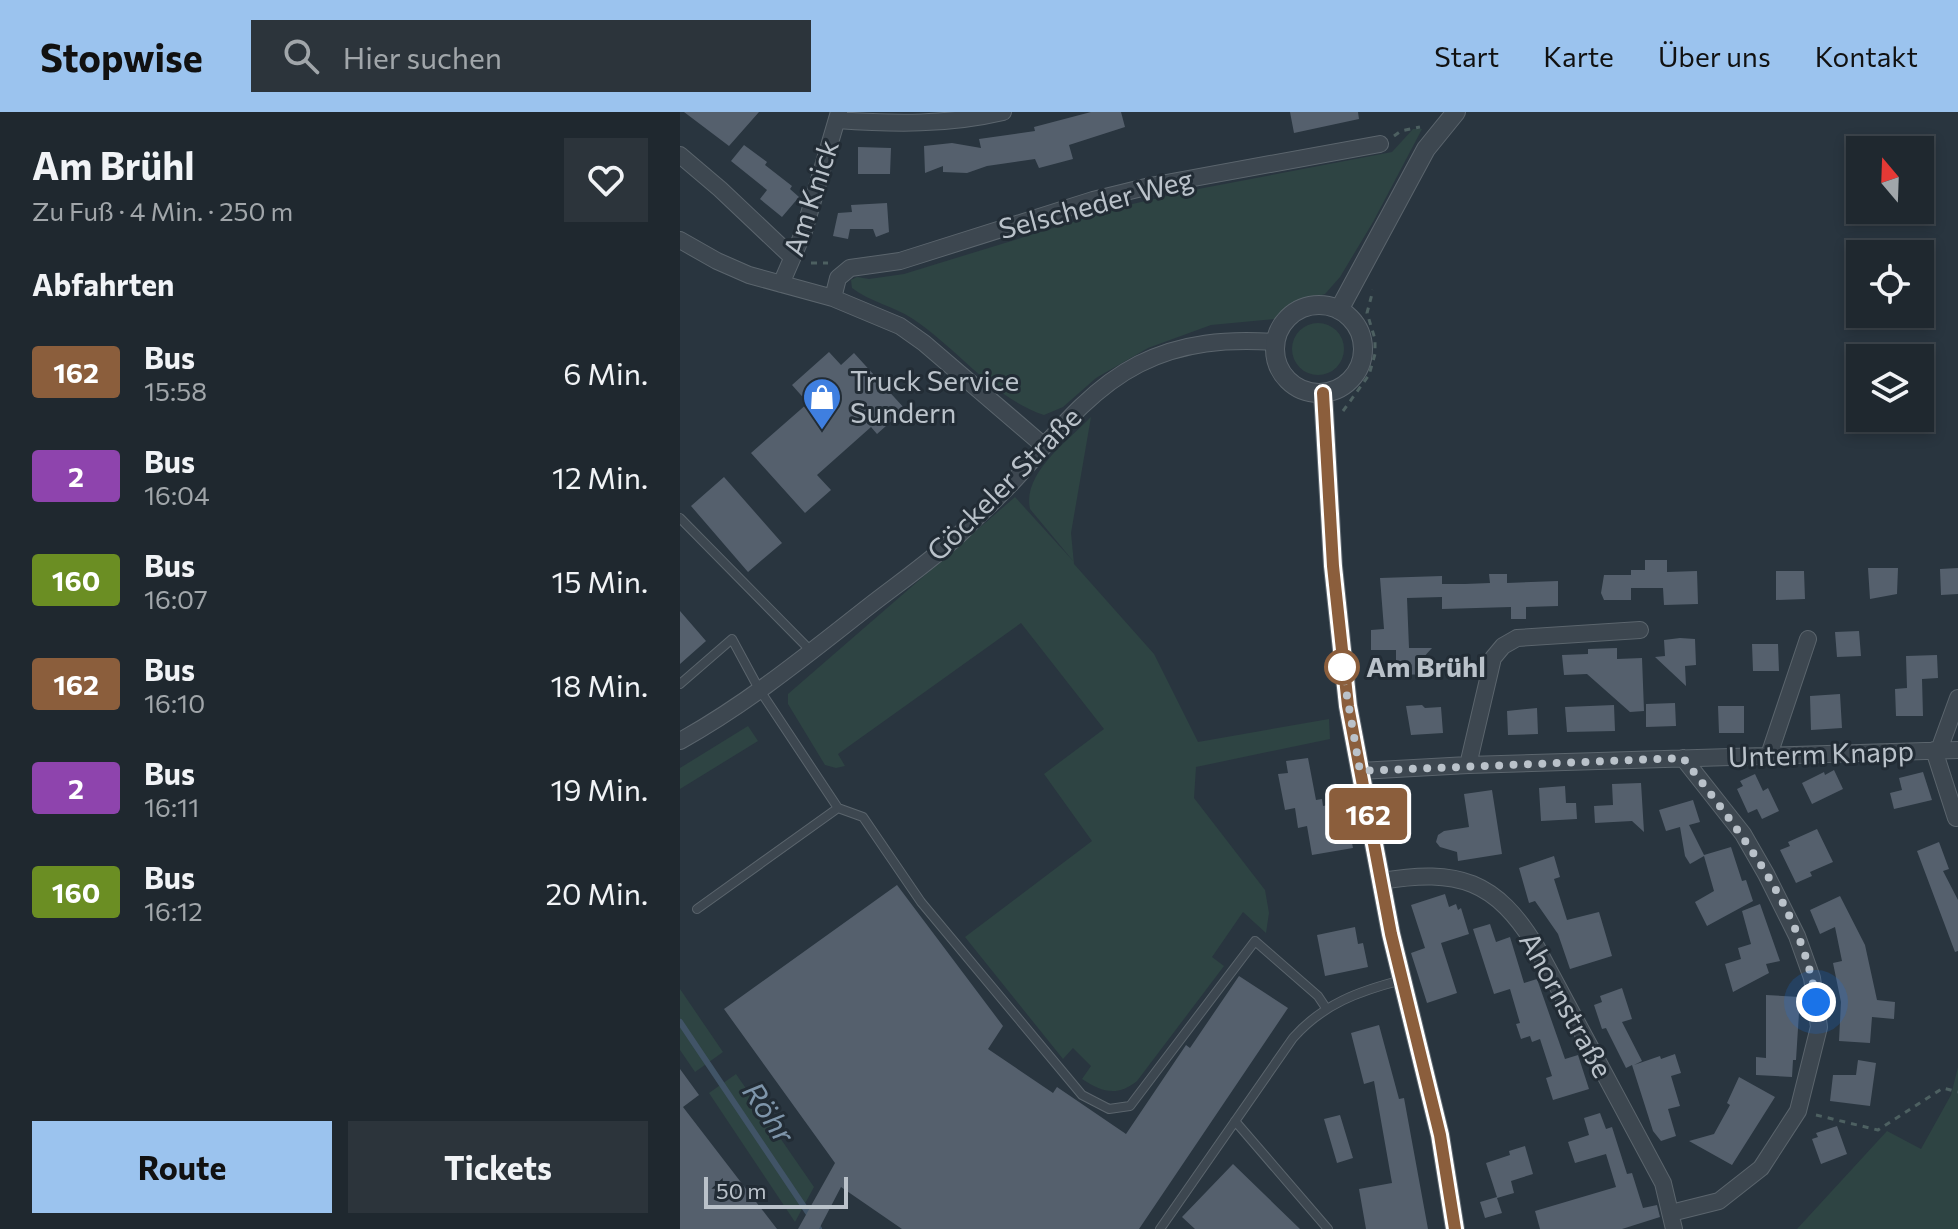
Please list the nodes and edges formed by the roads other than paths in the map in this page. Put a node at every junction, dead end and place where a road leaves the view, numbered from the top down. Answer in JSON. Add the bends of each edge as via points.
{"nodes":[{"id":1,"x":1003,"y":112,"type":"edge"},
{"id":2,"x":1456,"y":112,"type":"edge"},
{"id":3,"x":838,"y":116,"type":"edge"},
{"id":4,"x":1380,"y":144,"type":"road end"},
{"id":5,"x":680,"y":155,"type":"edge"},
{"id":6,"x":680,"y":240,"type":"edge"},
{"id":7,"x":792,"y":257,"type":"junction"},
{"id":8,"x":781,"y":284,"type":"junction"},
{"id":9,"x":833,"y":298,"type":"junction"},
{"id":10,"x":1339,"y":310,"type":"junction"},
{"id":11,"x":1275,"y":342,"type":"junction"},
{"id":12,"x":1323,"y":393,"type":"junction"},
{"id":13,"x":1044,"y":446,"type":"junction"},
{"id":14,"x":680,"y":518,"type":"edge"},
{"id":15,"x":1640,"y":630,"type":"dead end"},
{"id":16,"x":1808,"y":639,"type":"dead end"},
{"id":17,"x":812,"y":652,"type":"junction"},
{"id":18,"x":680,"y":684,"type":"edge"},
{"id":19,"x":759,"y":689,"type":"junction"},
{"id":20,"x":1958,"y":698,"type":"edge"},
{"id":21,"x":680,"y":741,"type":"edge"},
{"id":22,"x":1937,"y":750,"type":"junction"},
{"id":23,"x":1958,"y":750,"type":"edge"},
{"id":24,"x":1769,"y":755,"type":"junction"},
{"id":25,"x":1683,"y":758,"type":"junction"},
{"id":26,"x":1468,"y":765,"type":"junction"},
{"id":27,"x":1360,"y":771,"type":"junction"},
{"id":28,"x":838,"y":808,"type":"junction"},
{"id":29,"x":1956,"y":818,"type":"dead end"},
{"id":30,"x":1381,"y":881,"type":"junction"},
{"id":31,"x":697,"y":909,"type":"dead end"},
{"id":32,"x":1402,"y":980,"type":"junction"},
{"id":33,"x":1326,"y":1008,"type":"junction"},
{"id":34,"x":1235,"y":1121,"type":"junction"},
{"id":35,"x":1672,"y":1221,"type":"edge"},
{"id":36,"x":1160,"y":1229,"type":"edge"},
{"id":37,"x":1328,"y":1229,"type":"edge"},
{"id":38,"x":1455,"y":1229,"type":"edge"}],
"edges":[{"from":1,"to":3,"type":"street","via":[[969,120],[899,124]]},
{"from":2,"to":10,"type":"street","via":[[1426,149]]},
{"from":3,"to":7,"type":"street","name":"Am Knick"},
{"from":4,"to":9,"type":"street","name":"Selscheder Weg","via":[[1150,186],[900,261],[850,268],[838,278]]},
{"from":5,"to":7,"type":"street"},
{"from":6,"to":8,"type":"street","via":[[717,261]]},
{"from":7,"to":8,"type":"street","name":"Am Knick"},
{"from":8,"to":9,"type":"street"},
{"from":9,"to":13,"type":"street","via":[[900,326]]},
{"from":10,"to":11,"type":"street","via":[[1325,305],[1297,311]]},
{"from":10,"to":12,"type":"street","via":[[1359,330],[1363,354],[1346,384]]},
{"from":11,"to":12,"type":"street","via":[[1277,364],[1292,384]]},
{"from":11,"to":13,"type":"street","name":"Göckeler Straße","via":[[1205,342],[1138,365],[1081,406]]},
{"from":12,"to":27,"type":"street","via":[[1342,666]]},
{"from":13,"to":17,"type":"street","name":"Göckeler Straße","via":[[960,533]]},
{"from":14,"to":17,"type":"lane"},
{"from":15,"to":26,"type":"street","via":[[1517,638],[1503,646],[1493,658]]},
{"from":16,"to":24,"type":"street"},
{"from":17,"to":19,"type":"street","name":"Göckeler Straße"},
{"from":18,"to":19,"type":"lane","via":[[732,639]]},
{"from":19,"to":21,"type":"street","name":"Göckeler Straße"},
{"from":19,"to":28,"type":"lane"},
{"from":20,"to":22,"type":"street"},
{"from":22,"to":23,"type":"street","name":"Unterm Knapp"},
{"from":22,"to":24,"type":"street","name":"Unterm Knapp"},
{"from":22,"to":29,"type":"street","name":"Unterm Knapp"},
{"from":24,"to":25,"type":"street","name":"Unterm Knapp"},
{"from":25,"to":26,"type":"street","name":"Unterm Knapp"},
{"from":25,"to":35,"type":"street","via":[[1743,834],[1797,936],[1812,978],[1819,1027],[1798,1111],[1761,1168],[1719,1201]]},
{"from":26,"to":27,"type":"street","name":"Unterm Knapp"},
{"from":27,"to":30,"type":"street"},
{"from":28,"to":31,"type":"lane"},
{"from":28,"to":33,"type":"lane","via":[[863,817],[921,902],[1082,1095],[1109,1109],[1130,1106],[1255,941]]},
{"from":30,"to":32,"type":"street"},
{"from":30,"to":35,"type":"street","name":"Ahornstraße","via":[[1418,875],[1455,878],[1477,885],[1517,917],[1663,1183]]},
{"from":32,"to":33,"type":"lane","via":[[1367,988]]},
{"from":32,"to":38,"type":"street","via":[[1440,1135]]},
{"from":33,"to":34,"type":"lane","via":[[1293,1038]]},
{"from":34,"to":36,"type":"lane"},
{"from":34,"to":37,"type":"lane"}]}
